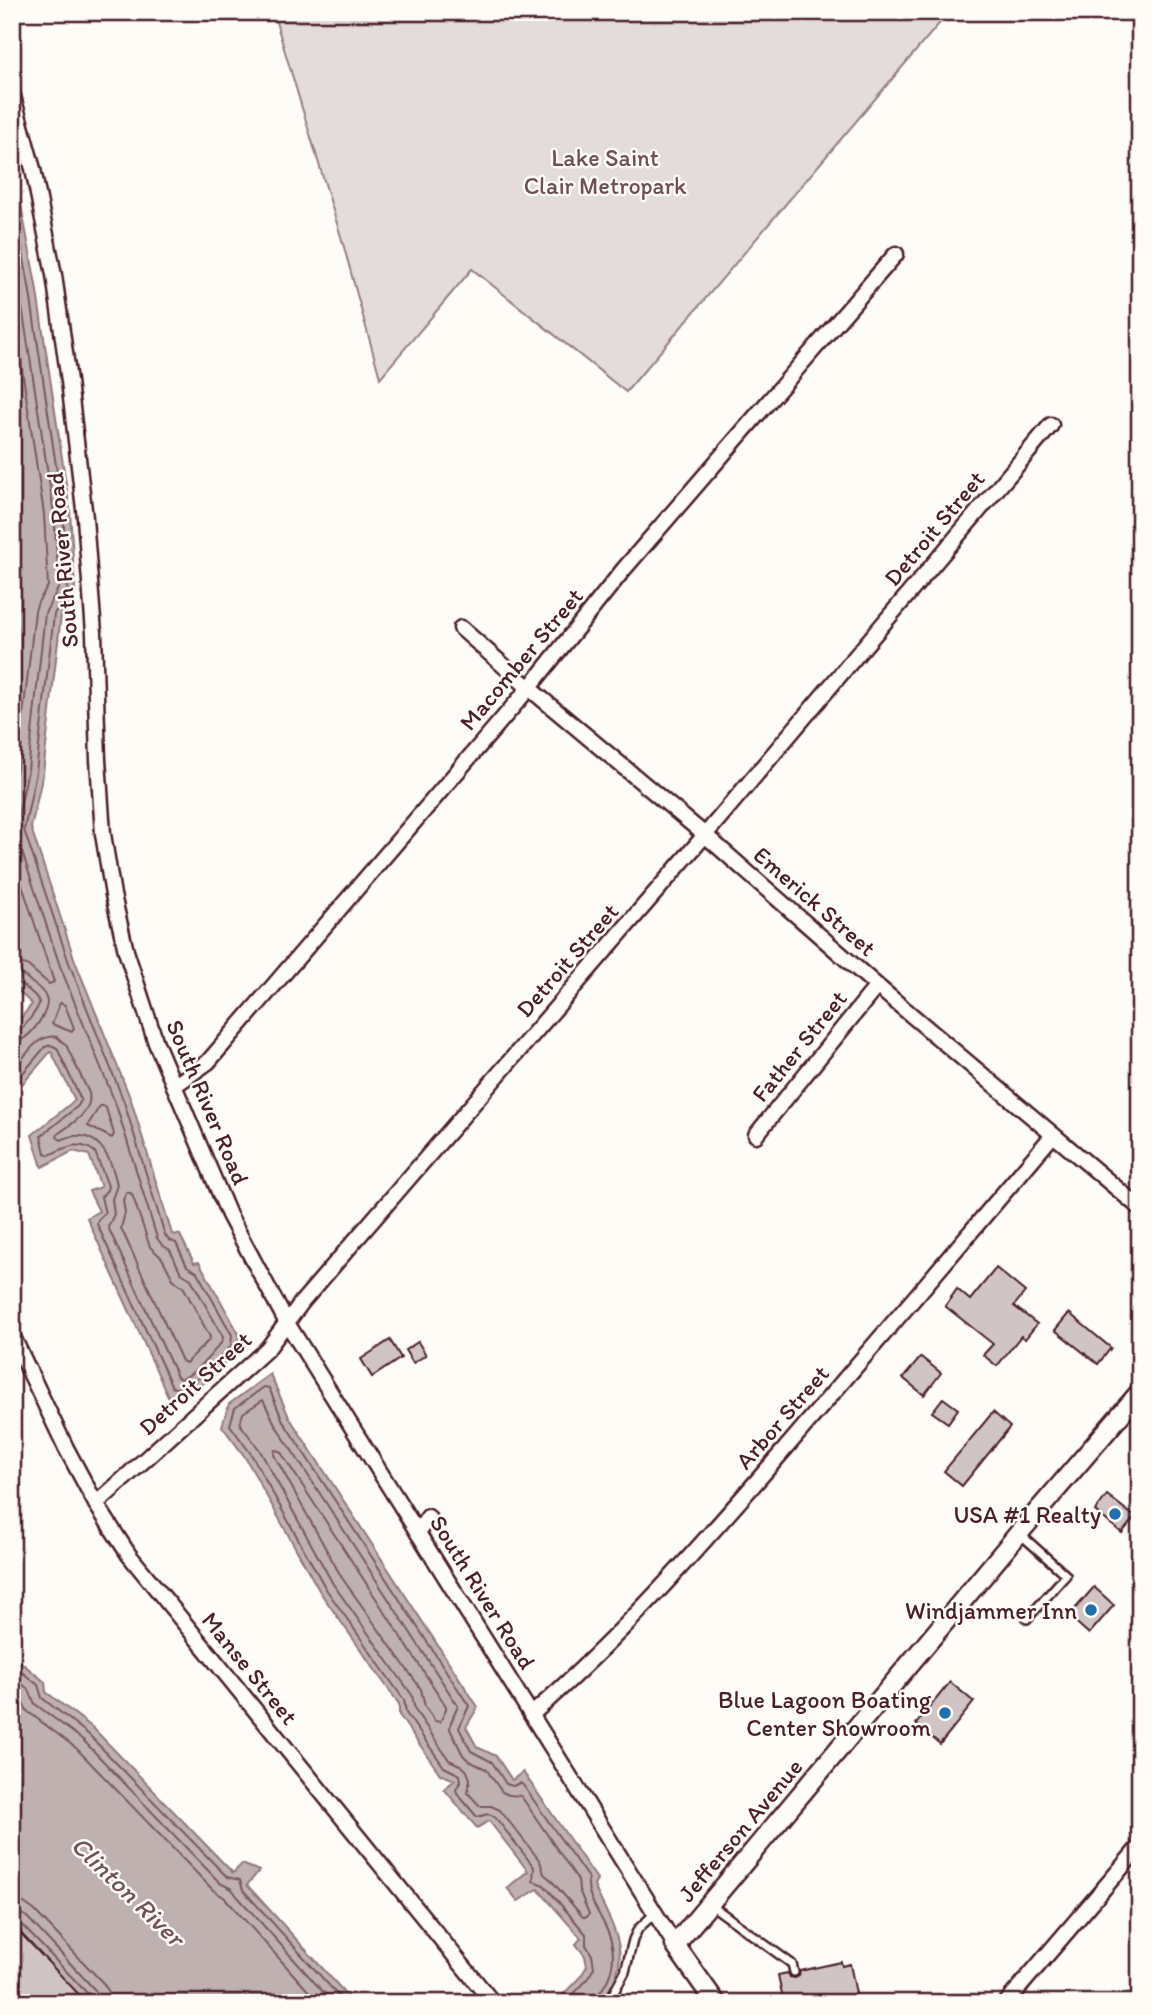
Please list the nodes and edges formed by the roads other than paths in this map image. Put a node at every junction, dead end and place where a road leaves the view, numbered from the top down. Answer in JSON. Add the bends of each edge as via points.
{"nodes":[{"id":1,"x":12,"y":93,"type":"edge"},
{"id":2,"x":896,"y":254,"type":"dead end"},
{"id":3,"x":1051,"y":425,"type":"dead end"},
{"id":4,"x":461,"y":628,"type":"dead end"},
{"id":5,"x":529,"y":688,"type":"junction"},
{"id":6,"x":705,"y":835,"type":"junction"},
{"id":7,"x":877,"y":986,"type":"junction"},
{"id":8,"x":174,"y":1086,"type":"junction"},
{"id":9,"x":757,"y":1135,"type":"dead end"},
{"id":10,"x":1053,"y":1135,"type":"junction"},
{"id":11,"x":1140,"y":1208,"type":"edge"},
{"id":12,"x":287,"y":1323,"type":"junction"},
{"id":13,"x":12,"y":1335,"type":"edge"},
{"id":14,"x":1140,"y":1392,"type":"edge"},
{"id":15,"x":96,"y":1504,"type":"junction"},
{"id":16,"x":428,"y":1517,"type":"dead end"},
{"id":17,"x":418,"y":1533,"type":"junction"},
{"id":18,"x":1019,"y":1533,"type":"junction"},
{"id":19,"x":1027,"y":1619,"type":"dead end"},
{"id":20,"x":531,"y":1715,"type":"junction"},
{"id":21,"x":1140,"y":1846,"type":"edge"},
{"id":22,"x":710,"y":1905,"type":"junction"},
{"id":23,"x":656,"y":1913,"type":"junction"},
{"id":24,"x":675,"y":1945,"type":"junction"},
{"id":25,"x":794,"y":1972,"type":"dead end"},
{"id":26,"x":493,"y":2003,"type":"edge"},
{"id":27,"x":608,"y":2003,"type":"edge"},
{"id":28,"x":716,"y":2003,"type":"edge"},
{"id":29,"x":1006,"y":2003,"type":"edge"}],
"edges":[{"from":1,"to":8,"type":"street","name":"South River Road","via":[[54,275],[69,381],[94,632],[103,834],[126,951]]},
{"from":2,"to":5,"type":"street","name":"Macomber Street","via":[[624,569]]},
{"from":3,"to":6,"type":"street","name":"Detroit Street"},
{"from":4,"to":5,"type":"street","name":"Emerick Street"},
{"from":5,"to":6,"type":"street","name":"Emerick Street"},
{"from":5,"to":8,"type":"street","name":"Macomber Street","via":[[208,1062]]},
{"from":6,"to":7,"type":"street","name":"Emerick Street"},
{"from":6,"to":12,"type":"street","name":"Detroit Street"},
{"from":7,"to":9,"type":"street","name":"Father Street"},
{"from":7,"to":10,"type":"street","name":"Emerick Street"},
{"from":8,"to":12,"type":"street","name":"South River Road","via":[[229,1215]]},
{"from":10,"to":11,"type":"street","name":"Emerick Street"},
{"from":10,"to":20,"type":"street","name":"Arbor Street","via":[[703,1544]]},
{"from":12,"to":15,"type":"street","name":"Detroit Street","via":[[268,1348]]},
{"from":12,"to":17,"type":"street","name":"South River Road"},
{"from":13,"to":15,"type":"street","name":"Manse Street"},
{"from":14,"to":18,"type":"street","name":"Jefferson Avenue"},
{"from":15,"to":26,"type":"street","name":"Manse Street","via":[[129,1555]]},
{"from":16,"to":17,"type":"street"},
{"from":17,"to":20,"type":"street","name":"South River Road"},
{"from":18,"to":19,"type":"lane","via":[[1066,1575]]},
{"from":18,"to":22,"type":"street","name":"Jefferson Avenue"},
{"from":20,"to":23,"type":"street","name":"South River Road"},
{"from":21,"to":29,"type":"street"},
{"from":22,"to":24,"type":"street","name":"Jefferson Avenue"},
{"from":22,"to":25,"type":"lane","via":[[792,1964]]},
{"from":23,"to":24,"type":"street","name":"South River Road"},
{"from":23,"to":27,"type":"lane","via":[[638,1929],[625,1972]]},
{"from":24,"to":28,"type":"street","name":"South River Road"}]}
